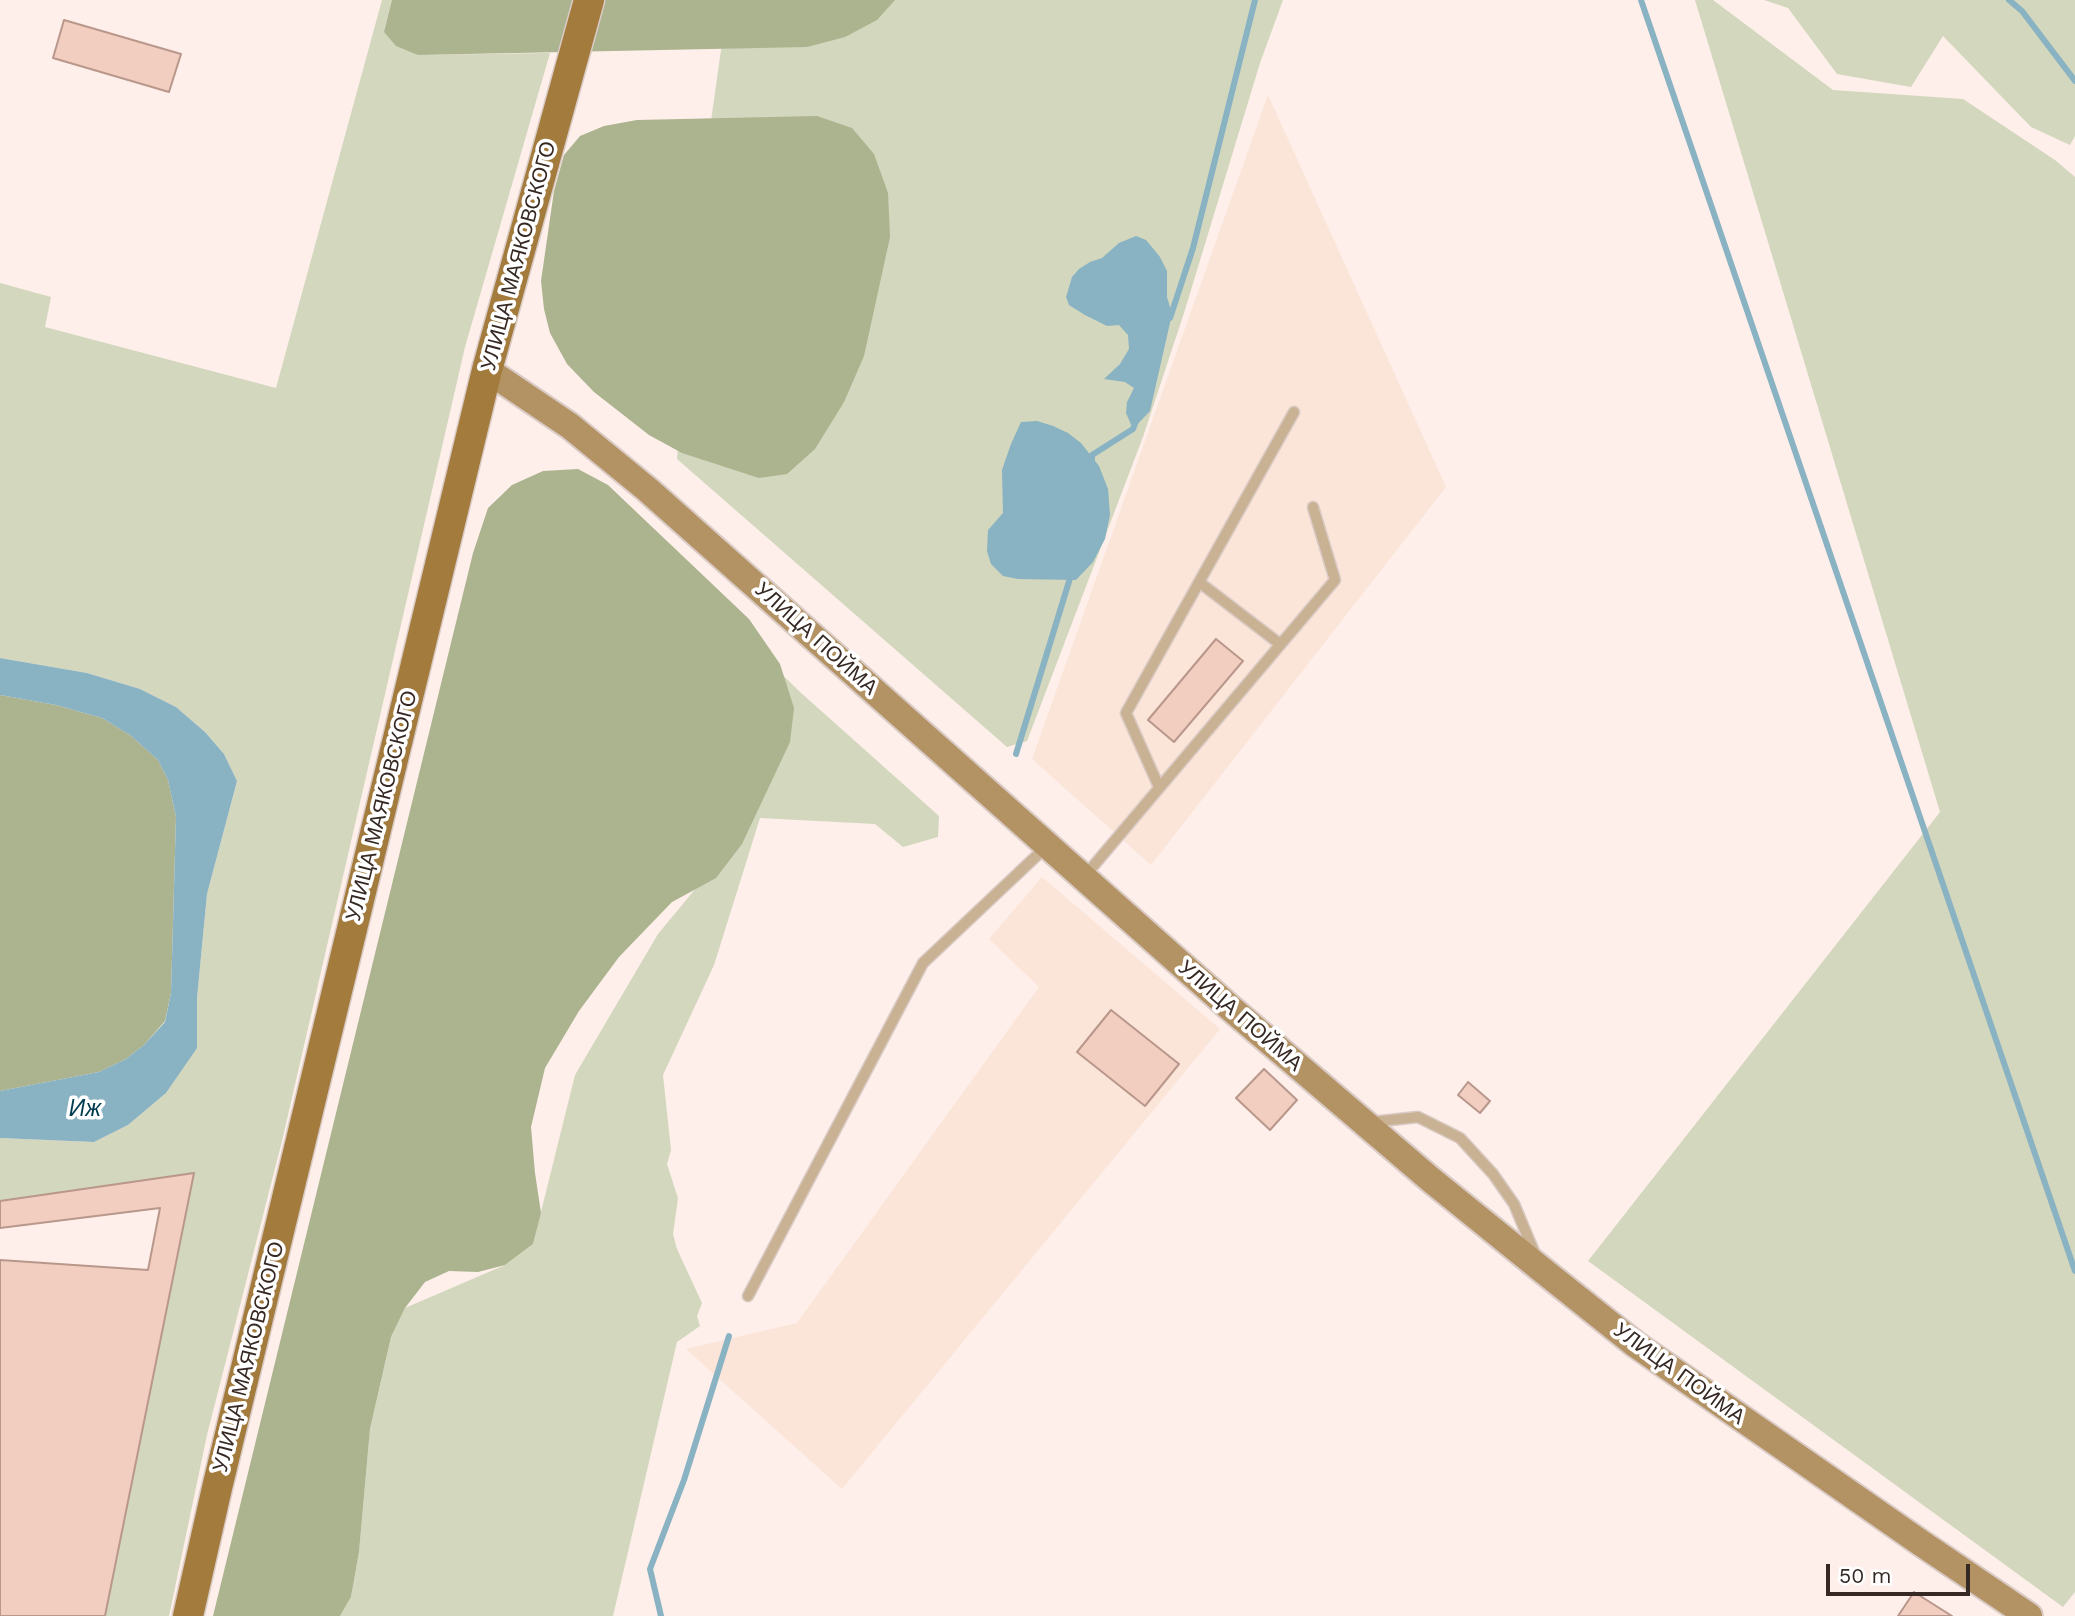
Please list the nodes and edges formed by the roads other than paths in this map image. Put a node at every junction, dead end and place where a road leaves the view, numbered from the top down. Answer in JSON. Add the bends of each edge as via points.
{"nodes":[{"id":1,"x":589,"y":0,"type":"edge"},
{"id":2,"x":487,"y":370,"type":"junction"},
{"id":3,"x":1294,"y":412,"type":"dead end"},
{"id":4,"x":1313,"y":507,"type":"dead end"},
{"id":5,"x":1199,"y":582,"type":"junction"},
{"id":6,"x":1280,"y":644,"type":"junction"},
{"id":7,"x":1159,"y":787,"type":"junction"},
{"id":8,"x":1047,"y":845,"type":"junction"},
{"id":9,"x":1083,"y":877,"type":"junction"},
{"id":10,"x":1365,"y":1123,"type":"junction"},
{"id":11,"x":1541,"y":1269,"type":"junction"},
{"id":12,"x":748,"y":1296,"type":"dead end"},
{"id":13,"x":188,"y":1616,"type":"edge"},
{"id":14,"x":2029,"y":1616,"type":"edge"}],
"edges":[{"from":1,"to":2,"type":"main road","name":"УЛИЦА МАЯКОВСКОГО"},
{"from":2,"to":8,"type":"main road","name":"УЛИЦА ПОЙМА","via":[[570,426],[648,490]]},
{"from":2,"to":13,"type":"main road","name":"УЛИЦА МАЯКОВСКОГО"},
{"from":3,"to":5,"type":"lane"},
{"from":4,"to":6,"type":"lane","via":[[1335,580]]},
{"from":5,"to":6,"type":"lane"},
{"from":5,"to":7,"type":"lane","via":[[1126,713]]},
{"from":6,"to":7,"type":"lane"},
{"from":7,"to":9,"type":"lane"},
{"from":8,"to":9,"type":"main road","name":"УЛИЦА ПОЙМА"},
{"from":8,"to":12,"type":"lane","via":[[923,963]]},
{"from":9,"to":10,"type":"main road","name":"УЛИЦА ПОЙМА"},
{"from":10,"to":11,"type":"main road","name":"УЛИЦА ПОЙМА"},
{"from":10,"to":11,"type":"lane","via":[[1418,1117],[1460,1138],[1514,1204]]},
{"from":11,"to":14,"type":"main road","name":"УЛИЦА ПОЙМА","via":[[1635,1344]]}]}
